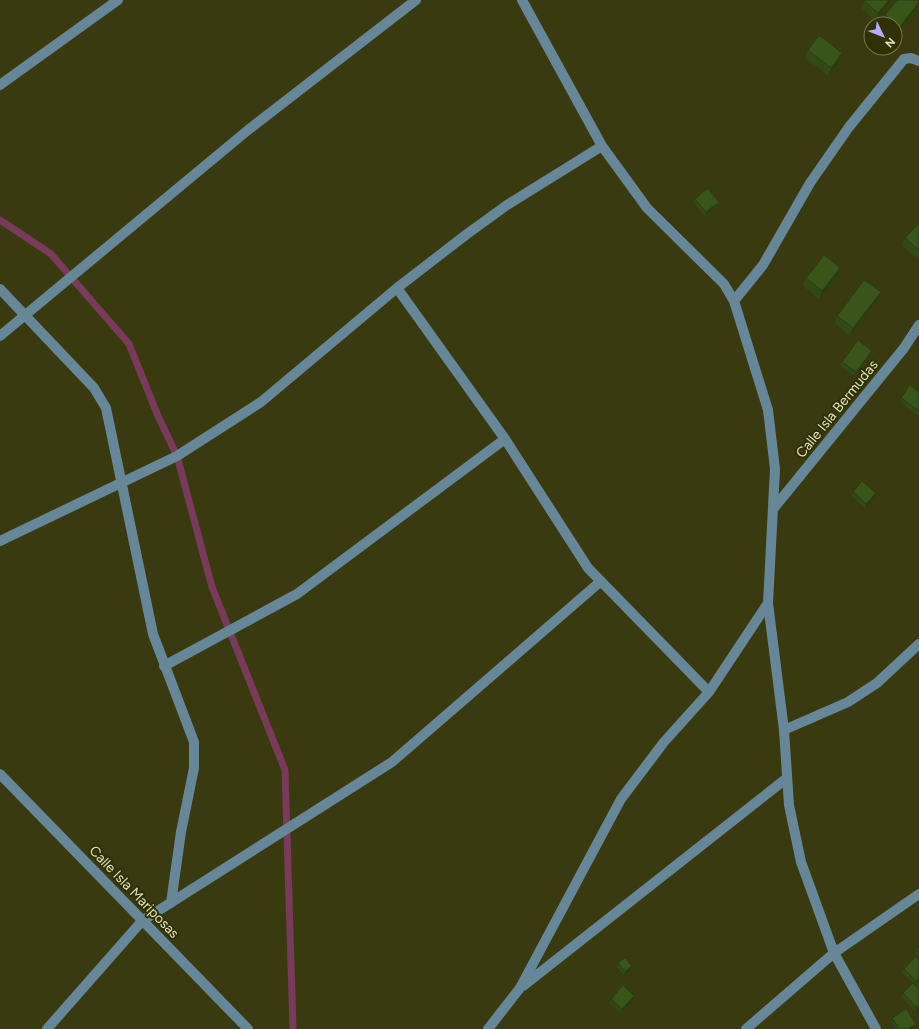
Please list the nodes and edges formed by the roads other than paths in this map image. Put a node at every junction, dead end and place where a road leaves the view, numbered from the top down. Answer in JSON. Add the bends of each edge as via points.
{"nodes":[{"id":1,"x":118,"y":0,"type":"edge"},
{"id":2,"x":416,"y":0,"type":"edge"},
{"id":3,"x":522,"y":0,"type":"edge"},
{"id":4,"x":919,"y":61,"type":"edge"},
{"id":5,"x":0,"y":85,"type":"edge"},
{"id":6,"x":602,"y":146,"type":"junction"},
{"id":7,"x":397,"y":288,"type":"junction"},
{"id":8,"x":0,"y":289,"type":"edge"},
{"id":9,"x":734,"y":302,"type":"junction"},
{"id":10,"x":25,"y":315,"type":"junction"},
{"id":11,"x":919,"y":325,"type":"edge"},
{"id":12,"x":0,"y":336,"type":"edge"},
{"id":13,"x":505,"y":439,"type":"junction"},
{"id":14,"x":123,"y":483,"type":"junction"},
{"id":15,"x":774,"y":508,"type":"junction"},
{"id":16,"x":0,"y":541,"type":"edge"},
{"id":17,"x":601,"y":581,"type":"junction"},
{"id":18,"x":768,"y":603,"type":"junction"},
{"id":19,"x":919,"y":644,"type":"edge"},
{"id":20,"x":164,"y":666,"type":"junction"},
{"id":21,"x":709,"y":692,"type":"junction"},
{"id":22,"x":784,"y":730,"type":"junction"},
{"id":23,"x":0,"y":774,"type":"edge"},
{"id":24,"x":787,"y":778,"type":"junction"},
{"id":25,"x":919,"y":894,"type":"edge"},
{"id":26,"x":171,"y":903,"type":"junction"},
{"id":27,"x":142,"y":921,"type":"junction"},
{"id":28,"x":834,"y":954,"type":"junction"},
{"id":29,"x":520,"y":988,"type":"junction"},
{"id":30,"x":47,"y":1029,"type":"edge"},
{"id":31,"x":248,"y":1029,"type":"edge"},
{"id":32,"x":488,"y":1029,"type":"edge"},
{"id":33,"x":746,"y":1029,"type":"edge"},
{"id":34,"x":876,"y":1029,"type":"edge"}],
"edges":[{"from":1,"to":5,"type":"street"},
{"from":2,"to":10,"type":"street","via":[[248,130]]},
{"from":3,"to":6,"type":"street"},
{"from":4,"to":9,"type":"street","via":[[904,59],[849,128],[810,183],[762,265]]},
{"from":6,"to":7,"type":"street","via":[[507,205]]},
{"from":6,"to":9,"type":"street","via":[[647,208],[724,284]]},
{"from":7,"to":13,"type":"street"},
{"from":7,"to":14,"type":"street","via":[[261,402],[177,456]]},
{"from":8,"to":10,"type":"street"},
{"from":9,"to":15,"type":"street","via":[[768,410],[775,469]]},
{"from":10,"to":12,"type":"street"},
{"from":10,"to":14,"type":"street","via":[[94,388],[106,408]]},
{"from":11,"to":15,"type":"street","name":"Calle Isla Bermudas","via":[[900,354]]},
{"from":13,"to":17,"type":"street","via":[[588,568]]},
{"from":13,"to":20,"type":"street","via":[[297,594]]},
{"from":14,"to":16,"type":"street"},
{"from":14,"to":20,"type":"street","via":[[153,634]]},
{"from":15,"to":18,"type":"street"},
{"from":17,"to":21,"type":"street"},
{"from":17,"to":26,"type":"street","via":[[392,762]]},
{"from":18,"to":21,"type":"street"},
{"from":18,"to":22,"type":"street"},
{"from":19,"to":22,"type":"street","via":[[877,683],[848,702]]},
{"from":20,"to":26,"type":"street","via":[[194,742],[194,768],[181,832]]},
{"from":21,"to":29,"type":"street","via":[[664,742],[621,799]]},
{"from":22,"to":24,"type":"street"},
{"from":23,"to":27,"type":"street","name":"Calle Isla Mariposas"},
{"from":24,"to":28,"type":"street","via":[[789,805],[801,862]]},
{"from":24,"to":29,"type":"street"},
{"from":25,"to":28,"type":"street"},
{"from":26,"to":27,"type":"street"},
{"from":27,"to":30,"type":"street"},
{"from":27,"to":31,"type":"street","name":"Calle Isla Mariposas"},
{"from":28,"to":33,"type":"street"},
{"from":28,"to":34,"type":"street"},
{"from":29,"to":32,"type":"street"}]}
